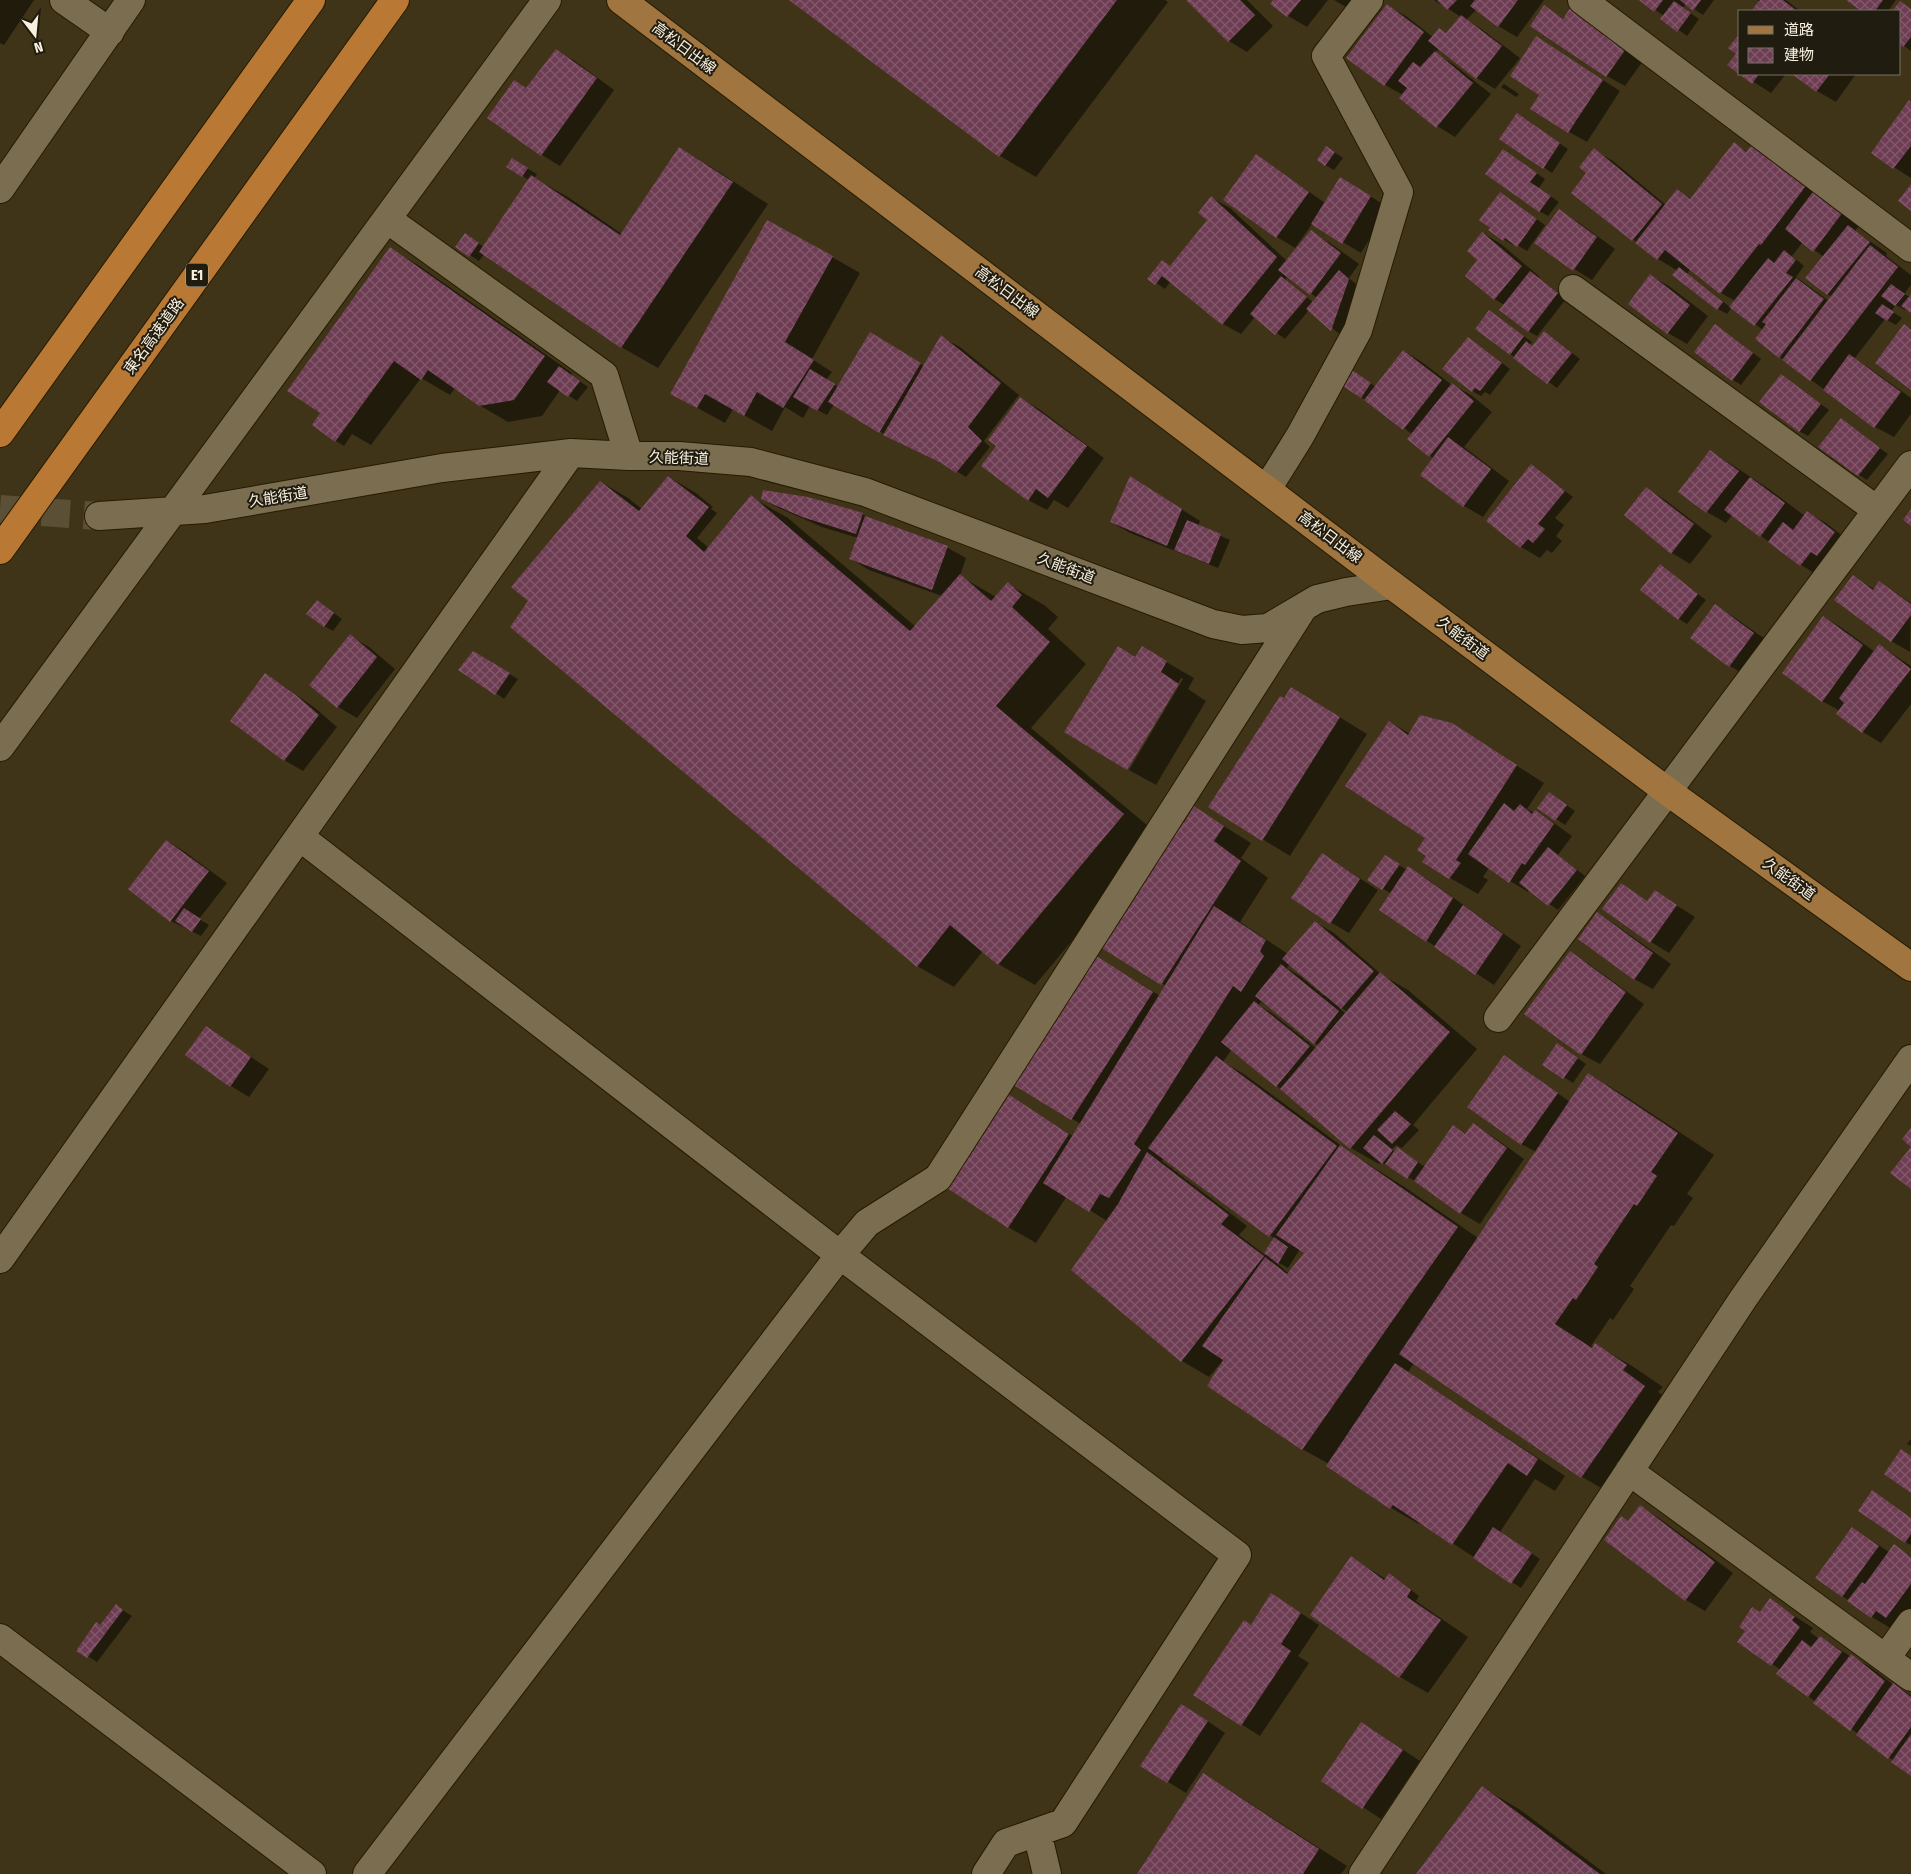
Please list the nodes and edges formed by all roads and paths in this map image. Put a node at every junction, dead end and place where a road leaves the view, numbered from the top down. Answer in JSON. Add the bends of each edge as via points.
{"nodes":[{"id":1,"x":64,"y":0,"type":"edge"},
{"id":2,"x":131,"y":0,"type":"edge"},
{"id":3,"x":311,"y":0,"type":"edge"},
{"id":4,"x":394,"y":0,"type":"edge"},
{"id":5,"x":547,"y":0,"type":"edge"},
{"id":6,"x":621,"y":0,"type":"edge"},
{"id":7,"x":1369,"y":0,"type":"edge"},
{"id":8,"x":1582,"y":0,"type":"edge"},
{"id":9,"x":110,"y":32,"type":"junction"},
{"id":10,"x":0,"y":189,"type":"edge"},
{"id":11,"x":387,"y":219,"type":"junction"},
{"id":12,"x":1911,"y":248,"type":"edge"},
{"id":13,"x":1573,"y":289,"type":"dead end"},
{"id":14,"x":0,"y":433,"type":"edge"},
{"id":15,"x":571,"y":453,"type":"junction"},
{"id":16,"x":629,"y":456,"type":"junction"},
{"id":17,"x":1911,"y":465,"type":"edge"},
{"id":18,"x":1267,"y":489,"type":"junction"},
{"id":19,"x":173,"y":510,"type":"junction"},
{"id":20,"x":1877,"y":510,"type":"junction"},
{"id":21,"x":99,"y":516,"type":"tunnel mouth"},
{"id":22,"x":0,"y":550,"type":"edge"},
{"id":23,"x":1392,"y":585,"type":"junction"},
{"id":24,"x":1303,"y":608,"type":"junction"},
{"id":25,"x":0,"y":747,"type":"edge"},
{"id":26,"x":1667,"y":790,"type":"junction"},
{"id":27,"x":300,"y":837,"type":"junction"},
{"id":28,"x":1911,"y":967,"type":"edge"},
{"id":29,"x":1498,"y":1018,"type":"dead end"},
{"id":30,"x":1911,"y":1059,"type":"edge"},
{"id":31,"x":840,"y":1255,"type":"junction"},
{"id":32,"x":0,"y":1259,"type":"edge"},
{"id":33,"x":1629,"y":1471,"type":"junction"},
{"id":34,"x":1911,"y":1622,"type":"edge"},
{"id":35,"x":0,"y":1638,"type":"edge"},
{"id":36,"x":1886,"y":1658,"type":"junction"},
{"id":37,"x":1911,"y":1677,"type":"edge"},
{"id":38,"x":1037,"y":1832,"type":"junction"},
{"id":39,"x":312,"y":1874,"type":"edge"},
{"id":40,"x":367,"y":1874,"type":"edge"},
{"id":41,"x":986,"y":1874,"type":"edge"},
{"id":42,"x":1047,"y":1874,"type":"edge"},
{"id":43,"x":1363,"y":1874,"type":"edge"}],
"edges":[{"from":1,"to":9,"type":"street"},
{"from":2,"to":9,"type":"street"},
{"from":3,"to":14,"type":"highway"},
{"from":4,"to":22,"type":"highway","name":"東名高速道路","number":"E1"},
{"from":5,"to":11,"type":"street"},
{"from":6,"to":18,"type":"main road","name":"高松日出線"},
{"from":7,"to":18,"type":"street","via":[[1326,56],[1399,192],[1358,330]]},
{"from":8,"to":12,"type":"street"},
{"from":9,"to":10,"type":"street"},
{"from":11,"to":16,"type":"street","via":[[604,375]]},
{"from":11,"to":19,"type":"street"},
{"from":13,"to":20,"type":"street"},
{"from":15,"to":16,"type":"street","name":"久能街道"},
{"from":15,"to":19,"type":"street","name":"久能街道","via":[[442,468],[205,509]]},
{"from":15,"to":27,"type":"street"},
{"from":16,"to":24,"type":"street","name":"久能街道","via":[[751,462],[865,492],[1213,624],[1242,630],[1268,628]]},
{"from":17,"to":20,"type":"street"},
{"from":18,"to":23,"type":"main road","name":"高松日出線"},
{"from":19,"to":21,"type":"street","name":"久能街道"},
{"from":19,"to":25,"type":"street"},
{"from":20,"to":26,"type":"street"},
{"from":23,"to":24,"type":"street","name":"久能街道","via":[[1317,599]]},
{"from":23,"to":26,"type":"main road","name":"久能街道"},
{"from":24,"to":31,"type":"street","via":[[938,1178],[867,1223]]},
{"from":26,"to":28,"type":"main road","name":"久能街道"},
{"from":26,"to":29,"type":"street"},
{"from":27,"to":31,"type":"street"},
{"from":27,"to":32,"type":"street"},
{"from":30,"to":33,"type":"street","via":[[1743,1299]]},
{"from":31,"to":38,"type":"street","via":[[1237,1555],[1063,1823]]},
{"from":31,"to":40,"type":"street"},
{"from":33,"to":36,"type":"street"},
{"from":33,"to":43,"type":"street"},
{"from":34,"to":36,"type":"street"},
{"from":35,"to":39,"type":"street"},
{"from":36,"to":37,"type":"street"},
{"from":38,"to":41,"type":"street","via":[[1006,1843]]},
{"from":38,"to":42,"type":"street"}]}
